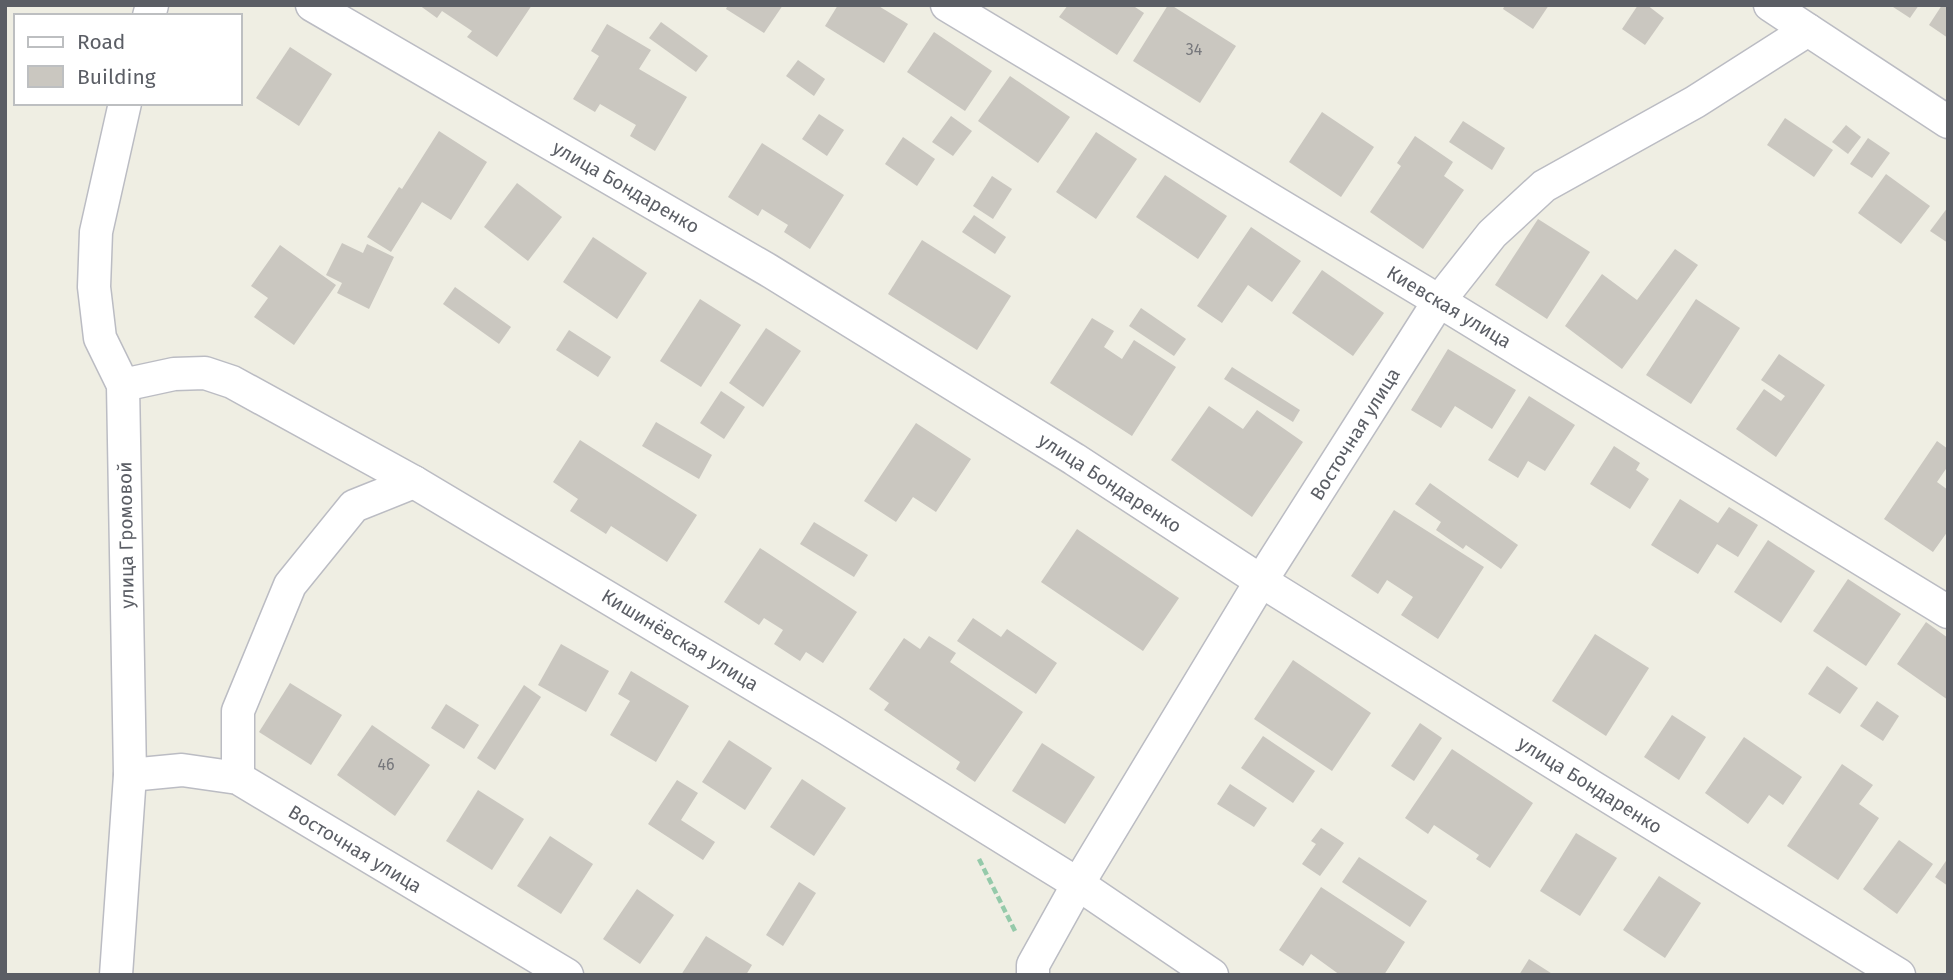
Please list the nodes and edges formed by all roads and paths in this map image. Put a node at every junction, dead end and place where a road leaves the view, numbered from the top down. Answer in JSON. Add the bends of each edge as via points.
{"nodes":[{"id":1,"x":313,"y":5,"type":"edge"},
{"id":2,"x":947,"y":5,"type":"edge"},
{"id":3,"x":1770,"y":5,"type":"edge"},
{"id":4,"x":1808,"y":30,"type":"junction"},
{"id":5,"x":125,"y":105,"type":"edge"},
{"id":6,"x":1948,"y":122,"type":"edge"},
{"id":7,"x":1440,"y":301,"type":"junction"},
{"id":8,"x":123,"y":385,"type":"junction"},
{"id":9,"x":414,"y":482,"type":"junction"},
{"id":10,"x":1261,"y":581,"type":"junction"},
{"id":11,"x":1948,"y":612,"type":"edge"},
{"id":12,"x":130,"y":775,"type":"junction"},
{"id":13,"x":238,"y":779,"type":"junction"},
{"id":14,"x":978,"y":856,"type":"dead end"},
{"id":15,"x":1078,"y":884,"type":"junction"},
{"id":16,"x":1023,"y":971,"type":"edge"},
{"id":17,"x":116,"y":975,"type":"edge"},
{"id":18,"x":567,"y":975,"type":"edge"},
{"id":19,"x":1212,"y":975,"type":"edge"},
{"id":20,"x":1899,"y":975,"type":"edge"}],
"edges":[{"from":1,"to":10,"type":"street","name":"улица Бондаренко","via":[[768,270]]},
{"from":2,"to":7,"type":"street","name":"Киевская улица"},
{"from":3,"to":4,"type":"street"},
{"from":4,"to":6,"type":"street"},
{"from":4,"to":7,"type":"street","name":"Восточная улица","via":[[1695,102],[1544,186],[1492,234]]},
{"from":5,"to":8,"type":"street","name":"улица Громовой","via":[[96,232],[94,287],[100,338]]},
{"from":7,"to":10,"type":"street","name":"Восточная улица"},
{"from":7,"to":11,"type":"street","name":"Киевская улица"},
{"from":8,"to":9,"type":"street","name":"Кишинёвская улица","via":[[205,373],[232,382]]},
{"from":8,"to":12,"type":"street","name":"улица Громовой"},
{"from":9,"to":13,"type":"street","via":[[354,506],[290,585],[238,711]]},
{"from":9,"to":15,"type":"street","name":"Кишинёвская улица"},
{"from":10,"to":15,"type":"street","name":"Восточная улица"},
{"from":10,"to":20,"type":"street","name":"улица Бондаренко"},
{"from":12,"to":13,"type":"street","name":"Восточная улица","via":[[182,770]]},
{"from":12,"to":17,"type":"street","name":"улица Громовой"},
{"from":13,"to":18,"type":"street","name":"Восточная улица"},
{"from":14,"to":16,"type":"path"},
{"from":15,"to":16,"type":"street","name":"Восточная улица"},
{"from":15,"to":19,"type":"street","name":"Кишинёвская улица"}]}
